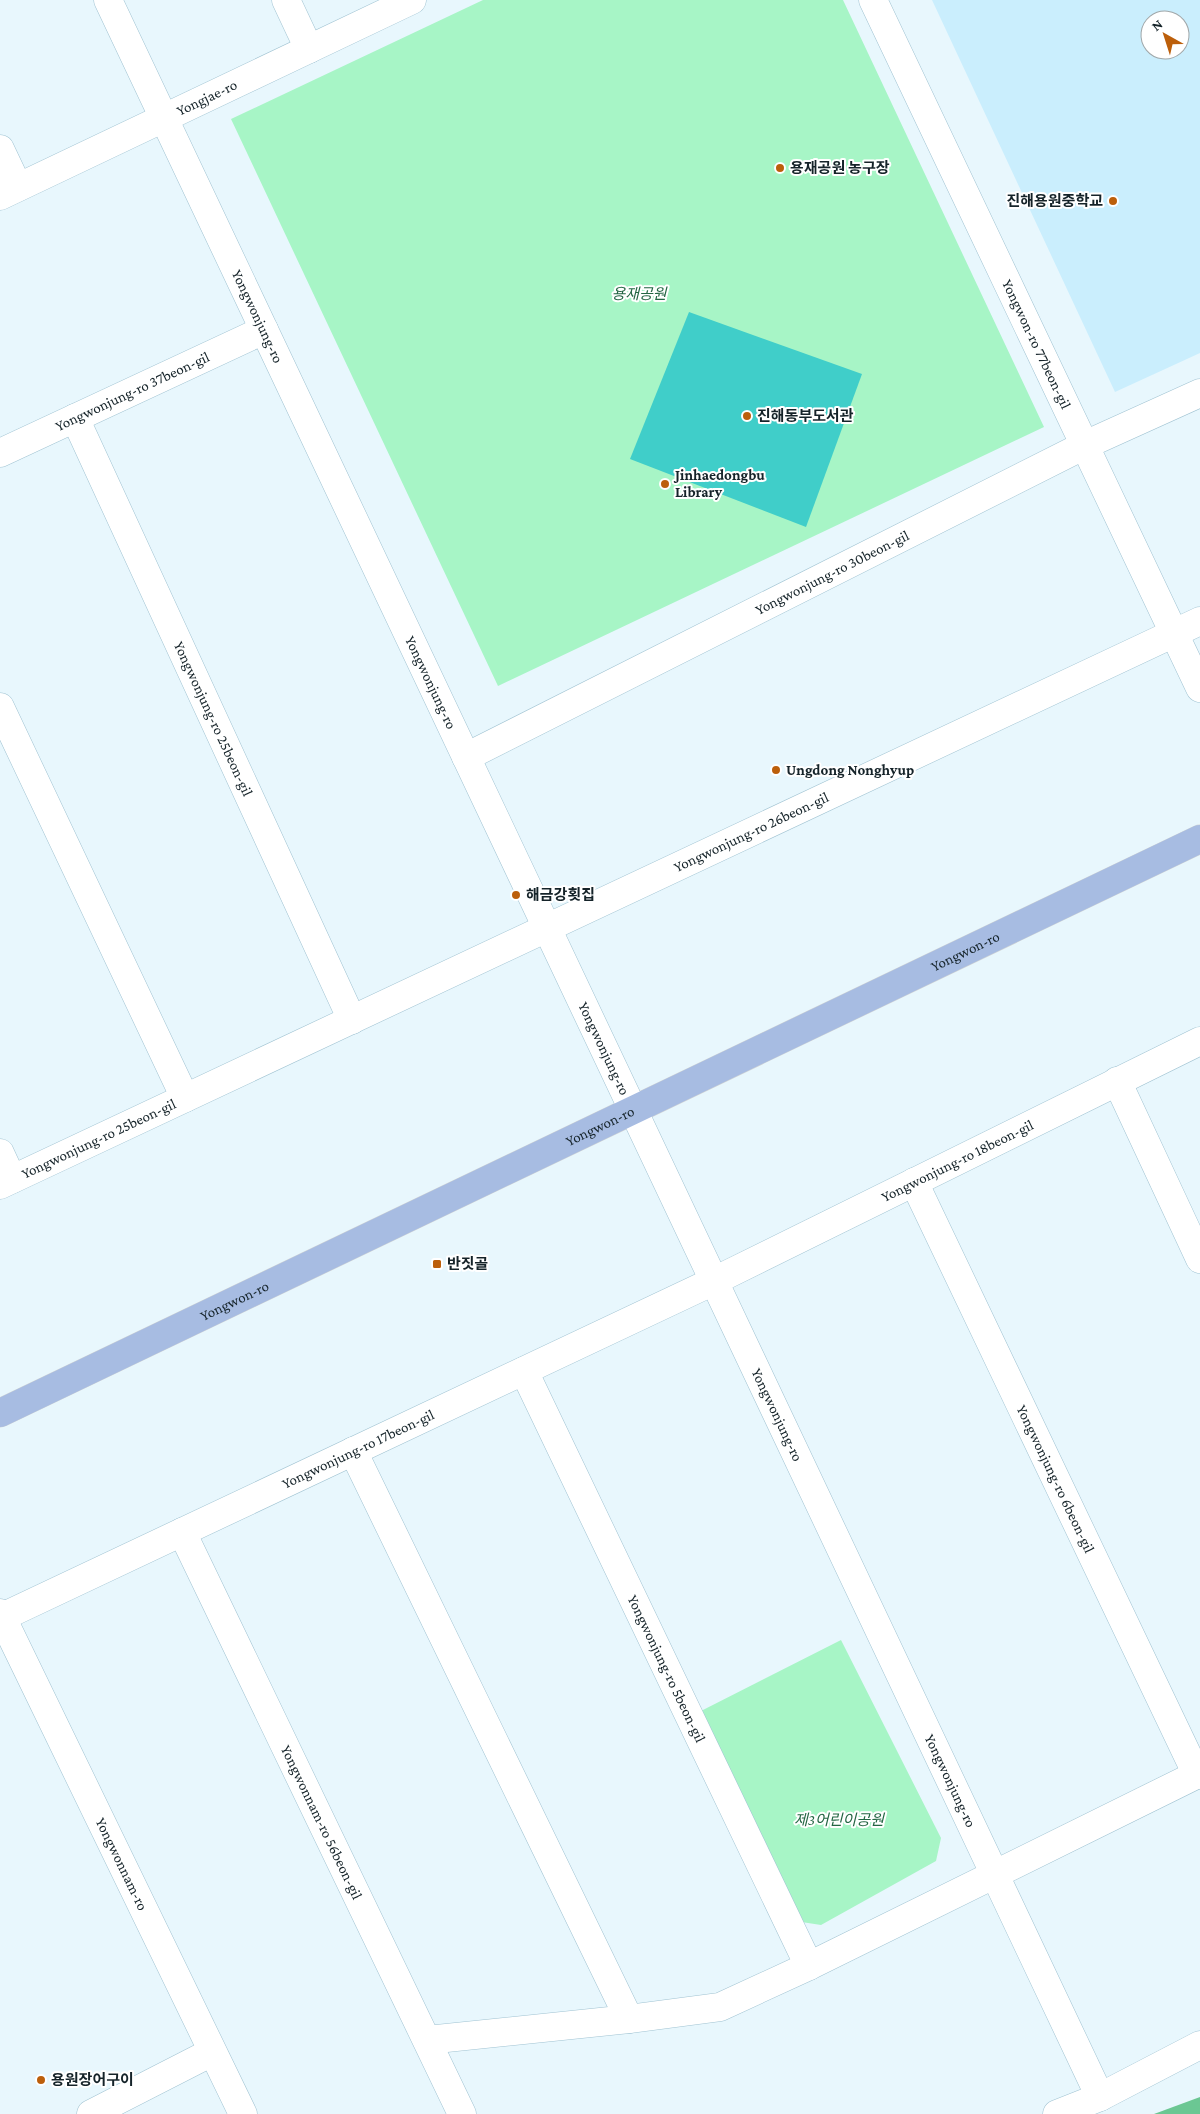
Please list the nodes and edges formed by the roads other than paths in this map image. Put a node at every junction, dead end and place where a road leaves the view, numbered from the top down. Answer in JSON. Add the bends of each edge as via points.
{"nodes":[{"id":1,"x":108,"y":0,"type":"edge"},
{"id":2,"x":286,"y":0,"type":"edge"},
{"id":3,"x":412,"y":0,"type":"edge"},
{"id":4,"x":873,"y":0,"type":"edge"},
{"id":5,"x":308,"y":49,"type":"junction"},
{"id":6,"x":164,"y":118,"type":"junction"},
{"id":7,"x":0,"y":149,"type":"edge"},
{"id":8,"x":9,"y":191,"type":"edge"},
{"id":9,"x":264,"y":330,"type":"junction"},
{"id":10,"x":1200,"y":392,"type":"edge"},
{"id":11,"x":74,"y":418,"type":"junction"},
{"id":12,"x":1085,"y":446,"type":"junction"},
{"id":13,"x":0,"y":453,"type":"edge"},
{"id":14,"x":1200,"y":621,"type":"edge"},
{"id":15,"x":1174,"y":634,"type":"junction"},
{"id":16,"x":1200,"y":688,"type":"edge"},
{"id":17,"x":0,"y":707,"type":"edge"},
{"id":18,"x":466,"y":757,"type":"junction"},
{"id":19,"x":1200,"y":839,"type":"edge"},
{"id":20,"x":547,"y":928,"type":"junction"},
{"id":21,"x":352,"y":1020,"type":"junction"},
{"id":22,"x":1200,"y":1040,"type":"edge"},
{"id":23,"x":1117,"y":1081,"type":"junction"},
{"id":24,"x":185,"y":1098,"type":"junction"},
{"id":25,"x":633,"y":1110,"type":"junction"},
{"id":26,"x":0,"y":1153,"type":"edge"},
{"id":27,"x":6,"y":1182,"type":"edge"},
{"id":28,"x":914,"y":1182,"type":"junction"},
{"id":29,"x":1200,"y":1259,"type":"edge"},
{"id":30,"x":714,"y":1280,"type":"junction"},
{"id":31,"x":524,"y":1371,"type":"junction"},
{"id":32,"x":0,"y":1413,"type":"edge"},
{"id":33,"x":353,"y":1451,"type":"junction"},
{"id":34,"x":182,"y":1532,"type":"junction"},
{"id":35,"x":1,"y":1616,"type":"edge"},
{"id":36,"x":1198,"y":1774,"type":"edge"},
{"id":37,"x":994,"y":1874,"type":"junction"},
{"id":38,"x":809,"y":1966,"type":"junction"},
{"id":39,"x":629,"y":2019,"type":"junction"},
{"id":40,"x":427,"y":2040,"type":"junction"},
{"id":41,"x":1200,"y":2045,"type":"edge"},
{"id":42,"x":212,"y":2052,"type":"junction"},
{"id":43,"x":1100,"y":2097,"type":"junction"},
{"id":44,"x":91,"y":2114,"type":"edge"},
{"id":45,"x":243,"y":2114,"type":"edge"},
{"id":46,"x":462,"y":2114,"type":"edge"},
{"id":47,"x":1057,"y":2114,"type":"edge"}],
"edges":[{"from":1,"to":6,"type":"street","name":"Yongwonjung-ro"},
{"from":2,"to":5,"type":"street"},
{"from":3,"to":5,"type":"street","name":"Yongjae-ro"},
{"from":4,"to":12,"type":"street","name":"Yongwon-ro 77beon-gil"},
{"from":5,"to":6,"type":"street","name":"Yongjae-ro"},
{"from":6,"to":8,"type":"street","name":"Yongjae-ro"},
{"from":6,"to":9,"type":"street","name":"Yongwonjung-ro"},
{"from":7,"to":8,"type":"street"},
{"from":9,"to":11,"type":"street","name":"Yongwonjung-ro 37beon-gil"},
{"from":9,"to":18,"type":"street","name":"Yongwonjung-ro"},
{"from":10,"to":12,"type":"street","name":"Yongwonjung-ro 30beon-gil"},
{"from":11,"to":13,"type":"street","name":"Yongwonjung-ro 37beon-gil"},
{"from":11,"to":21,"type":"street","name":"Yongwonjung-ro 25beon-gil"},
{"from":12,"to":15,"type":"street","name":"Yongwon-ro 77beon-gil"},
{"from":12,"to":18,"type":"street","name":"Yongwonjung-ro 30beon-gil"},
{"from":14,"to":15,"type":"street","name":"Yongwonjung-ro 26beon-gil"},
{"from":15,"to":16,"type":"street","name":"Yongwon-ro 77beon-gil"},
{"from":15,"to":20,"type":"street","name":"Yongwonjung-ro 26beon-gil"},
{"from":17,"to":24,"type":"street","name":"Yongwonjung-ro 25beon-gil"},
{"from":18,"to":20,"type":"street","name":"Yongwonjung-ro"},
{"from":19,"to":25,"type":"main road","name":"Yongwon-ro"},
{"from":20,"to":21,"type":"street","name":"Yongwonjung-ro 25beon-gil"},
{"from":20,"to":25,"type":"street","name":"Yongwonjung-ro"},
{"from":21,"to":24,"type":"street","name":"Yongwonjung-ro 25beon-gil"},
{"from":22,"to":23,"type":"street","name":"Yongwonjung-ro 18beon-gil"},
{"from":23,"to":28,"type":"street","name":"Yongwonjung-ro 18beon-gil"},
{"from":23,"to":29,"type":"street"},
{"from":24,"to":27,"type":"street","name":"Yongwonjung-ro 25beon-gil"},
{"from":25,"to":30,"type":"street","name":"Yongwonjung-ro"},
{"from":25,"to":32,"type":"main road","name":"Yongwon-ro"},
{"from":26,"to":27,"type":"street","name":"Yongwonjung-ro 25beon-gil"},
{"from":28,"to":30,"type":"street","name":"Yongwonjung-ro 18beon-gil"},
{"from":28,"to":36,"type":"street","name":"Yongwonjung-ro 6beon-gil"},
{"from":30,"to":31,"type":"street","name":"Yongwonjung-ro 17beon-gil"},
{"from":30,"to":37,"type":"street","name":"Yongwonjung-ro"},
{"from":31,"to":33,"type":"street","name":"Yongwonjung-ro 17beon-gil"},
{"from":31,"to":38,"type":"street","name":"Yongwonjung-ro 5beon-gil"},
{"from":33,"to":34,"type":"street","name":"Yongwonjung-ro 17beon-gil"},
{"from":33,"to":39,"type":"street"},
{"from":34,"to":35,"type":"street","name":"Yongwonjung-ro 17beon-gil"},
{"from":34,"to":40,"type":"street","name":"Yongwonnam-ro 56beon-gil"},
{"from":35,"to":42,"type":"street","name":"Yongwonnam-ro"},
{"from":36,"to":37,"type":"street","name":"Yongwonjung-ro 6beon-gil"},
{"from":37,"to":38,"type":"street"},
{"from":37,"to":43,"type":"street","name":"Yongwonjung-ro"},
{"from":38,"to":39,"type":"street","via":[[720,2006]]},
{"from":39,"to":40,"type":"street"},
{"from":40,"to":46,"type":"street","name":"Yongwonnam-ro 56beon-gil"},
{"from":41,"to":43,"type":"street"},
{"from":42,"to":44,"type":"street"},
{"from":42,"to":45,"type":"street","name":"Yongwonnam-ro"},
{"from":43,"to":47,"type":"street"}]}
